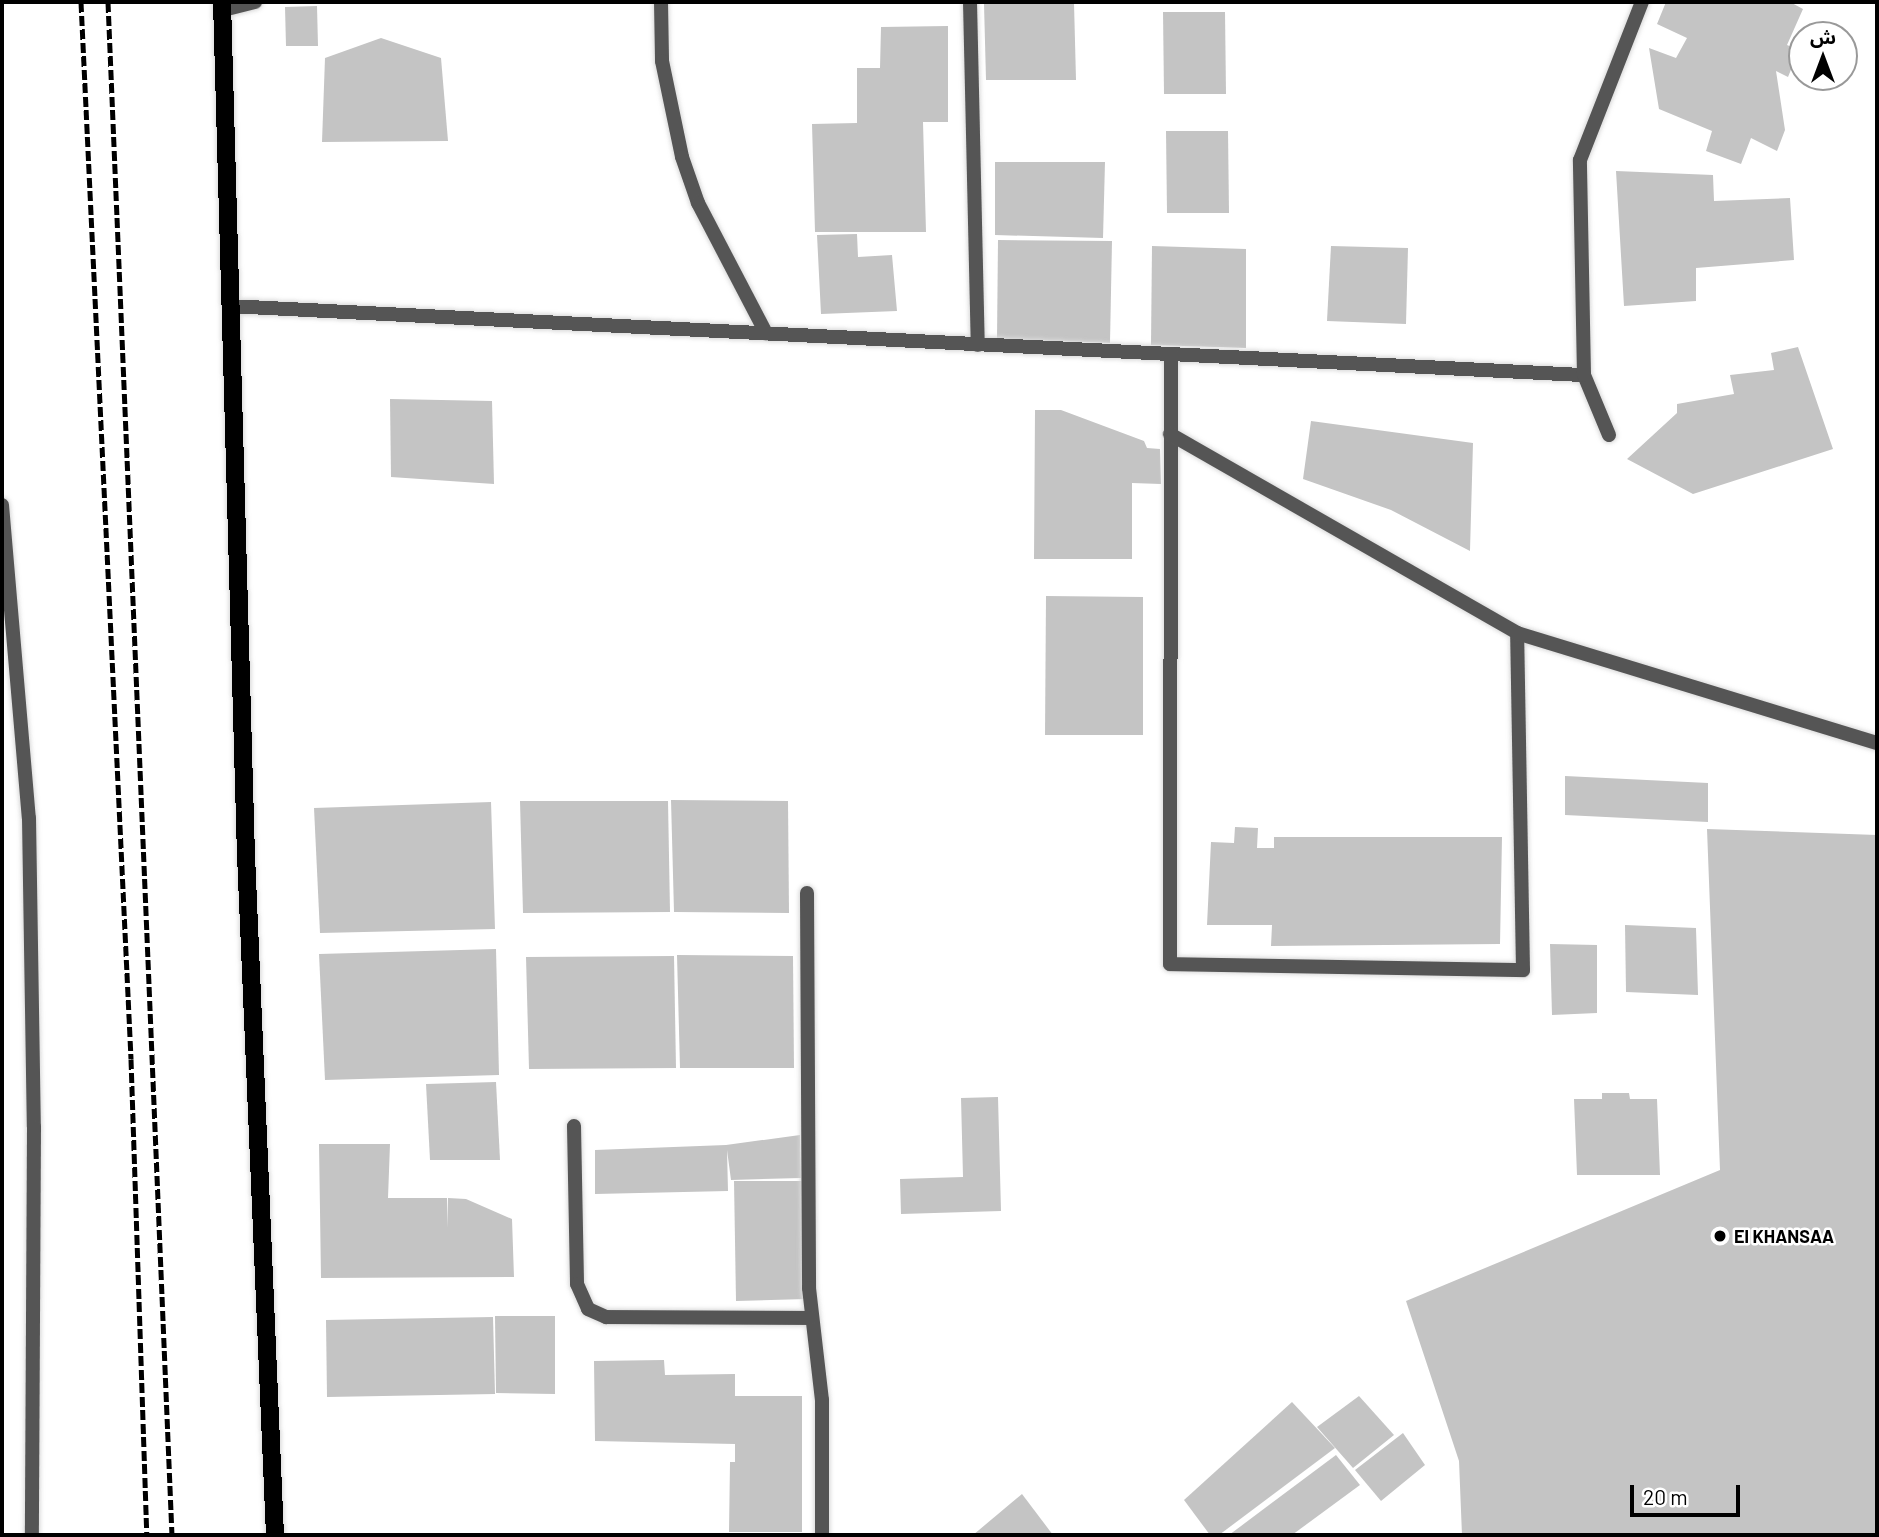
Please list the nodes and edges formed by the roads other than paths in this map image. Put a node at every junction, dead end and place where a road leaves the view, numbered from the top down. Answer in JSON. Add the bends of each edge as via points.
{"nodes":[{"id":1,"x":255,"y":2,"type":"edge"},
{"id":2,"x":661,"y":2,"type":"edge"},
{"id":3,"x":970,"y":2,"type":"edge"},
{"id":4,"x":1642,"y":2,"type":"edge"},
{"id":5,"x":223,"y":6,"type":"edge"},
{"id":6,"x":229,"y":306,"type":"junction"},
{"id":7,"x":766,"y":333,"type":"junction"},
{"id":8,"x":978,"y":345,"type":"junction"},
{"id":9,"x":1171,"y":354,"type":"junction"},
{"id":10,"x":1584,"y":374,"type":"junction"},
{"id":11,"x":1170,"y":434,"type":"junction"},
{"id":12,"x":1609,"y":435,"type":"dead end"},
{"id":13,"x":2,"y":505,"type":"edge"},
{"id":14,"x":1517,"y":633,"type":"junction"},
{"id":15,"x":1877,"y":743,"type":"edge"},
{"id":16,"x":807,"y":893,"type":"dead end"},
{"id":17,"x":574,"y":1126,"type":"dead end"},
{"id":18,"x":810,"y":1318,"type":"junction"},
{"id":19,"x":32,"y":1535,"type":"edge"},
{"id":20,"x":275,"y":1535,"type":"edge"},
{"id":21,"x":822,"y":1535,"type":"edge"}],
"edges":[{"from":1,"to":5,"type":"street"},
{"from":2,"to":7,"type":"street","via":[[662,61],[682,157],[698,202]]},
{"from":3,"to":8,"type":"street"},
{"from":4,"to":10,"type":"street","via":[[1580,160]]},
{"from":5,"to":6,"type":"main road"},
{"from":6,"to":7,"type":"street"},
{"from":6,"to":20,"type":"main road"},
{"from":7,"to":8,"type":"street"},
{"from":8,"to":9,"type":"street"},
{"from":9,"to":10,"type":"street"},
{"from":9,"to":11,"type":"street"},
{"from":10,"to":12,"type":"street"},
{"from":11,"to":14,"type":"street"},
{"from":11,"to":14,"type":"street","via":[[1170,964],[1523,970]]},
{"from":13,"to":19,"type":"street","via":[[29,818],[34,1127]]},
{"from":14,"to":15,"type":"street"},
{"from":16,"to":18,"type":"street"},
{"from":17,"to":18,"type":"street","via":[[577,1284],[588,1308],[606,1317]]},
{"from":18,"to":21,"type":"street","via":[[822,1400]]}]}
